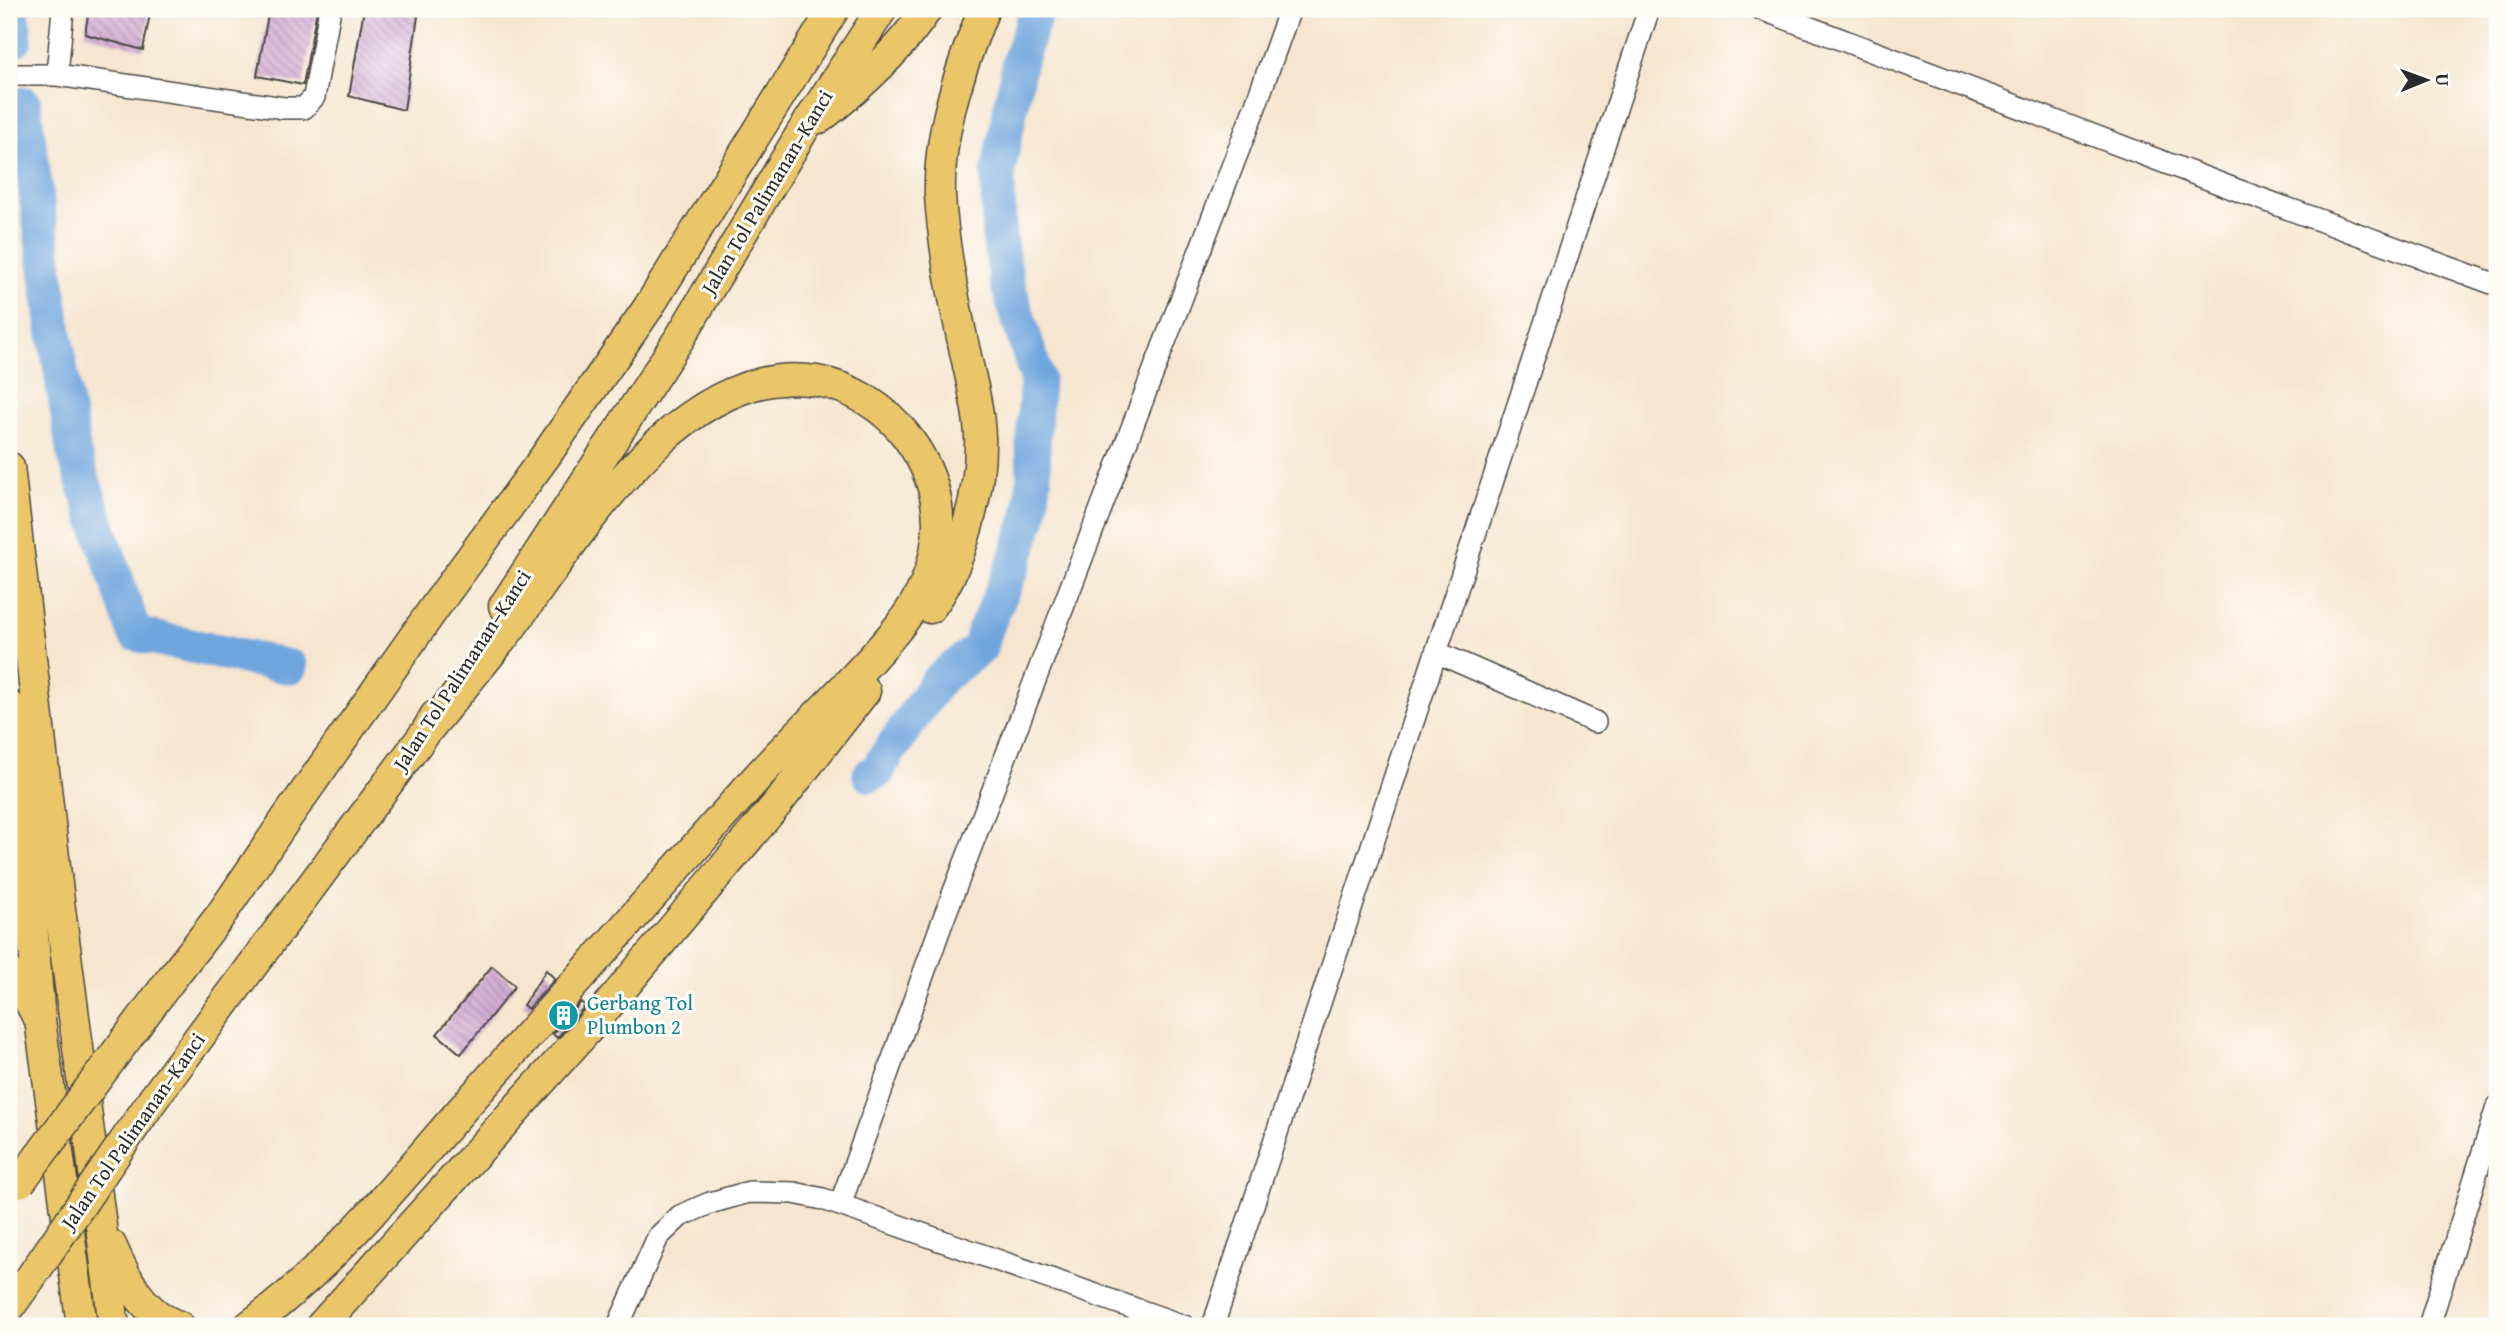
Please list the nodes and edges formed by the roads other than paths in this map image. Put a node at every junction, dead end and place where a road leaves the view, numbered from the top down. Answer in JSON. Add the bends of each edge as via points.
{"nodes":[{"id":1,"x":330,"y":9,"type":"edge"},
{"id":2,"x":834,"y":9,"type":"edge"},
{"id":3,"x":882,"y":9,"type":"edge"},
{"id":4,"x":927,"y":9,"type":"edge"},
{"id":5,"x":984,"y":9,"type":"edge"},
{"id":6,"x":1290,"y":9,"type":"edge"},
{"id":7,"x":1648,"y":9,"type":"edge"},
{"id":8,"x":1761,"y":9,"type":"edge"},
{"id":9,"x":59,"y":13,"type":"edge"},
{"id":10,"x":9,"y":75,"type":"edge"},
{"id":11,"x":57,"y":75,"type":"junction"},
{"id":12,"x":802,"y":132,"type":"junction"},
{"id":13,"x":2497,"y":285,"type":"edge"},
{"id":14,"x":9,"y":467,"type":"edge"},
{"id":15,"x":1436,"y":652,"type":"junction"},
{"id":16,"x":9,"y":706,"type":"edge"},
{"id":17,"x":1595,"y":722,"type":"dead end"},
{"id":18,"x":426,"y":732,"type":"junction"},
{"id":19,"x":26,"y":888,"type":"edge"},
{"id":20,"x":9,"y":972,"type":"edge"},
{"id":21,"x":40,"y":1020,"type":"junction"},
{"id":22,"x":2497,"y":1107,"type":"edge"},
{"id":23,"x":14,"y":1189,"type":"edge"},
{"id":24,"x":840,"y":1205,"type":"junction"},
{"id":25,"x":99,"y":1219,"type":"junction"},
{"id":26,"x":348,"y":1296,"type":"junction"},
{"id":27,"x":9,"y":1308,"type":"edge"},
{"id":28,"x":82,"y":1326,"type":"edge"},
{"id":29,"x":114,"y":1326,"type":"edge"},
{"id":30,"x":179,"y":1326,"type":"edge"},
{"id":31,"x":249,"y":1326,"type":"edge"},
{"id":32,"x":303,"y":1326,"type":"edge"},
{"id":33,"x":321,"y":1326,"type":"edge"},
{"id":34,"x":618,"y":1326,"type":"edge"},
{"id":35,"x":1184,"y":1326,"type":"edge"},
{"id":36,"x":1213,"y":1326,"type":"edge"},
{"id":37,"x":2429,"y":1326,"type":"edge"}],
"edges":[{"from":1,"to":11,"type":"street","via":[[314,96],[304,108]]},
{"from":2,"to":23,"type":"highway","name":"Jalan Tol Palimanan–Kanci","bridge":true,"via":[[641,319],[220,916]]},
{"from":3,"to":12,"type":"highway","name":"Jalan Tol Palimanan–Kanci"},
{"from":4,"to":12,"type":"highway","via":[[853,92]]},
{"from":5,"to":26,"type":"highway","via":[[944,139],[940,192],[944,240],[980,435],[971,517],[957,561],[934,603],[777,804],[590,1027]]},
{"from":6,"to":24,"type":"street","via":[[943,920]]},
{"from":7,"to":15,"type":"street"},
{"from":8,"to":13,"type":"street"},
{"from":9,"to":11,"type":"street"},
{"from":10,"to":11,"type":"street"},
{"from":12,"to":18,"type":"highway","name":"Jalan Tol Palimanan–Kanci","via":[[681,335],[478,644]]},
{"from":14,"to":19,"type":"highway"},
{"from":15,"to":17,"type":"street"},
{"from":15,"to":36,"type":"street"},
{"from":16,"to":19,"type":"highway"},
{"from":18,"to":27,"type":"highway","name":"Jalan Tol Palimanan–Kanci","bridge":true,"via":[[154,1098]]},
{"from":18,"to":31,"type":"highway","via":[[634,466],[683,420],[726,395],[774,380],[833,383],[859,395],[900,426],[932,478],[939,516],[937,546],[924,586],[897,629],[756,779],[332,1256]]},
{"from":19,"to":21,"type":"highway"},
{"from":19,"to":25,"type":"highway","via":[[60,901]]},
{"from":20,"to":21,"type":"highway"},
{"from":21,"to":28,"type":"highway"},
{"from":22,"to":37,"type":"street"},
{"from":24,"to":34,"type":"street","via":[[794,1193],[749,1192],[680,1216],[657,1237]]},
{"from":24,"to":35,"type":"street"},
{"from":25,"to":29,"type":"highway"},
{"from":25,"to":30,"type":"highway","via":[[133,1289],[160,1317]]},
{"from":26,"to":32,"type":"highway"},
{"from":26,"to":33,"type":"highway"}]}
